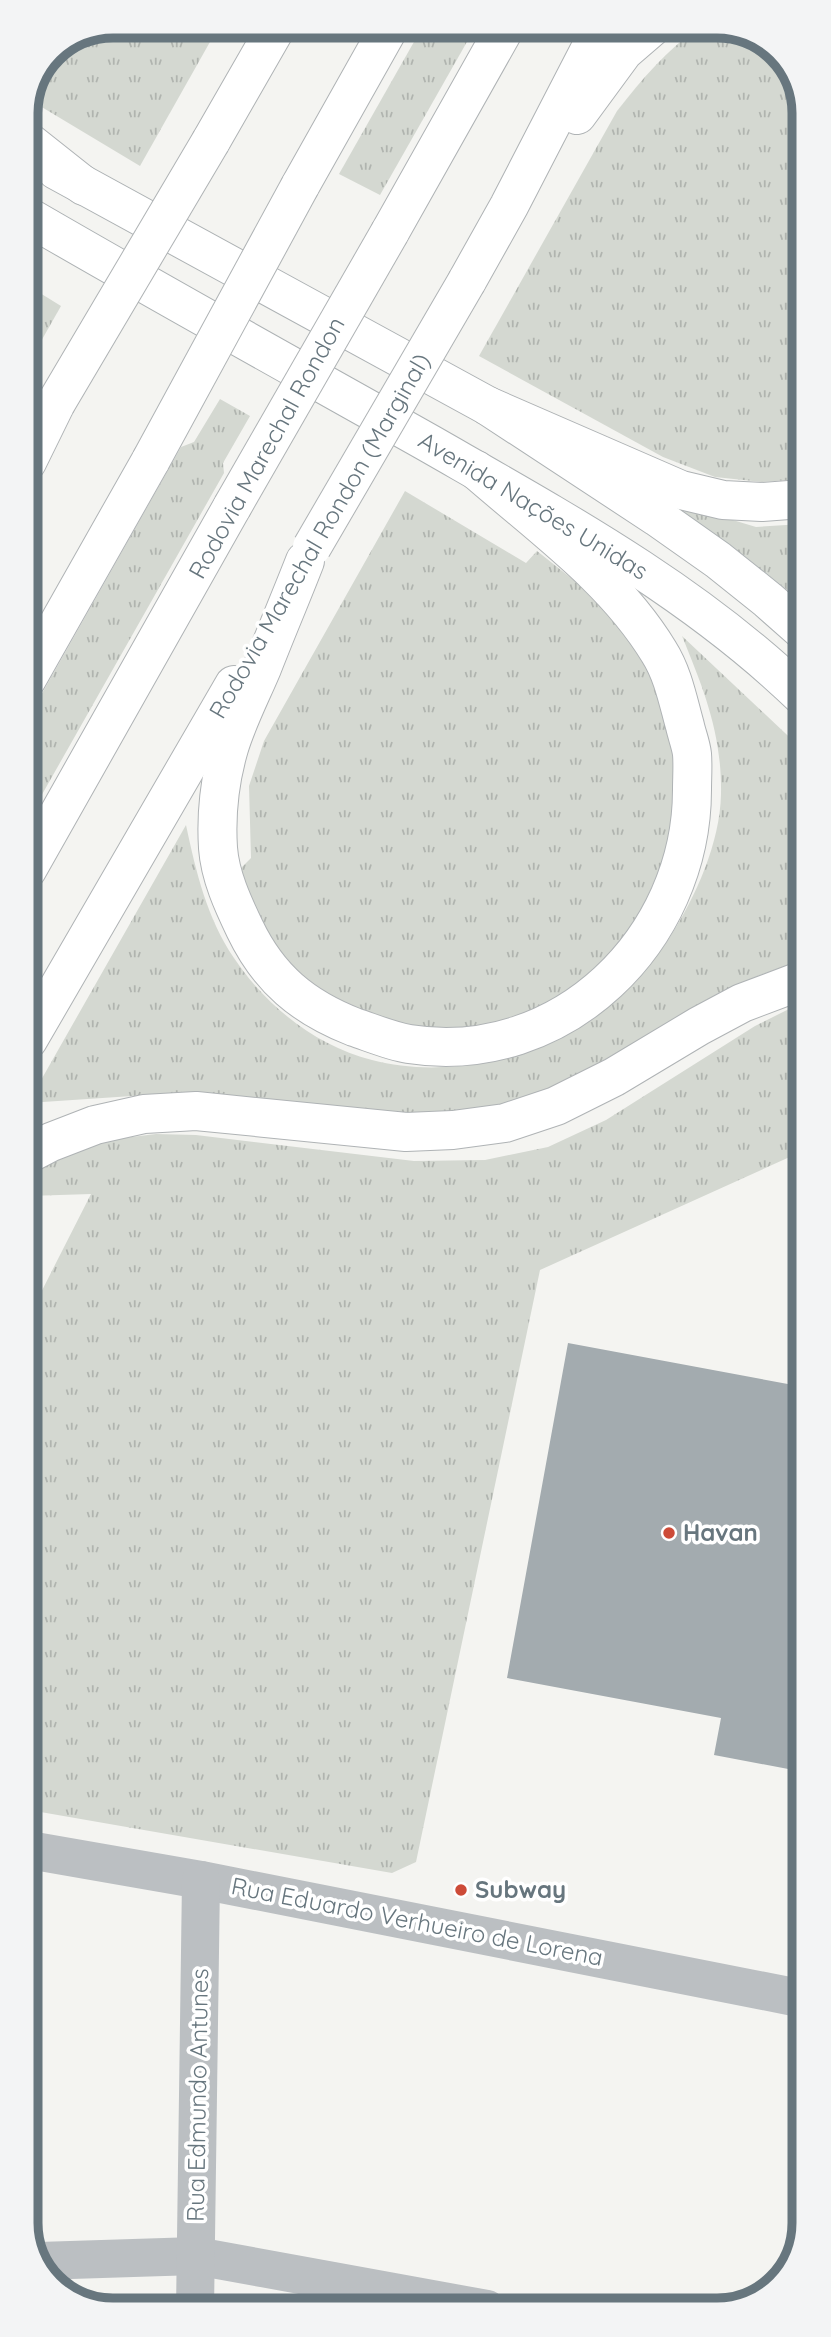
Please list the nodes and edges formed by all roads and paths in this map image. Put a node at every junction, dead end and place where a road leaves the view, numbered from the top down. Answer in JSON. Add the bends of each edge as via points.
{"nodes":[{"id":1,"x":263,"y":38,"type":"edge"},
{"id":2,"x":269,"y":38,"type":"edge"},
{"id":3,"x":383,"y":38,"type":"edge"},
{"id":4,"x":499,"y":39,"type":"edge"},
{"id":5,"x":594,"y":39,"type":"edge"},
{"id":6,"x":638,"y":39,"type":"edge"},
{"id":7,"x":249,"y":74,"type":"junction"},
{"id":8,"x":39,"y":150,"type":"edge"},
{"id":9,"x":39,"y":160,"type":"edge"},
{"id":10,"x":84,"y":186,"type":"junction"},
{"id":11,"x":509,"y":206,"type":"junction"},
{"id":12,"x":39,"y":224,"type":"edge"},
{"id":13,"x":488,"y":406,"type":"junction"},
{"id":14,"x":39,"y":437,"type":"edge"},
{"id":15,"x":476,"y":470,"type":"junction"},
{"id":16,"x":792,"y":500,"type":"edge"},
{"id":17,"x":309,"y":554,"type":"junction"},
{"id":18,"x":792,"y":621,"type":"edge"},
{"id":19,"x":39,"y":659,"type":"edge"},
{"id":20,"x":792,"y":687,"type":"edge"},
{"id":21,"x":39,"y":849,"type":"edge"},
{"id":22,"x":792,"y":984,"type":"edge"},
{"id":23,"x":39,"y":1022,"type":"edge"},
{"id":24,"x":39,"y":1149,"type":"edge"},
{"id":25,"x":38,"y":1852,"type":"edge"},
{"id":26,"x":201,"y":1880,"type":"junction"},
{"id":27,"x":792,"y":1997,"type":"edge"},
{"id":28,"x":196,"y":2256,"type":"junction"},
{"id":29,"x":49,"y":2261,"type":"edge"},
{"id":30,"x":195,"y":2298,"type":"edge"},
{"id":31,"x":427,"y":2298,"type":"edge"}],
"edges":[{"from":1,"to":7,"type":"main road"},
{"from":2,"to":7,"type":"main road"},
{"from":3,"to":19,"type":"main road","bridge":true},
{"from":4,"to":21,"type":"main road","name":"Rodovia Marechal Rondon","bridge":true},
{"from":5,"to":11,"type":"main road","name":"Rodovia Marechal Rondon (Marginal)"},
{"from":6,"to":11,"type":"main road","via":[[624,51]]},
{"from":7,"to":14,"type":"main road","bridge":true},
{"from":8,"to":10,"type":"main road"},
{"from":9,"to":10,"type":"main road"},
{"from":10,"to":13,"type":"main road"},
{"from":11,"to":17,"type":"main road","name":"Rodovia Marechal Rondon (Marginal)","bridge":true},
{"from":12,"to":15,"type":"main road","name":"Avenida Nações Unidas"},
{"from":13,"to":16,"type":"main road","via":[[681,490],[723,500]]},
{"from":13,"to":18,"type":"main road","via":[[697,546]]},
{"from":15,"to":17,"type":"main road","via":[[612,589],[639,621],[675,688],[692,753],[688,841],[664,911],[619,973],[554,1021],[486,1043],[408,1044],[334,1019],[300,999],[272,974],[253,946],[225,882],[218,852],[218,818],[229,748]]},
{"from":15,"to":20,"type":"main road","name":"Avenida Nações Unidas","via":[[633,562]]},
{"from":17,"to":23,"type":"main road","name":"Rodovia Marechal Rondon (Marginal)"},
{"from":22,"to":24,"type":"main road","via":[[742,1003],[614,1077],[505,1123],[406,1132],[196,1111],[144,1114],[95,1125]]},
{"from":25,"to":26,"type":"street","name":"Rua Eduardo Verhueiro de Lorena"},
{"from":26,"to":27,"type":"street","name":"Rua Eduardo Verhueiro de Lorena"},
{"from":26,"to":28,"type":"street","name":"Rua Edmundo Antunes"},
{"from":28,"to":29,"type":"street"},
{"from":28,"to":30,"type":"street","name":"Rua Edmundo Antunes"},
{"from":28,"to":31,"type":"street"}]}
